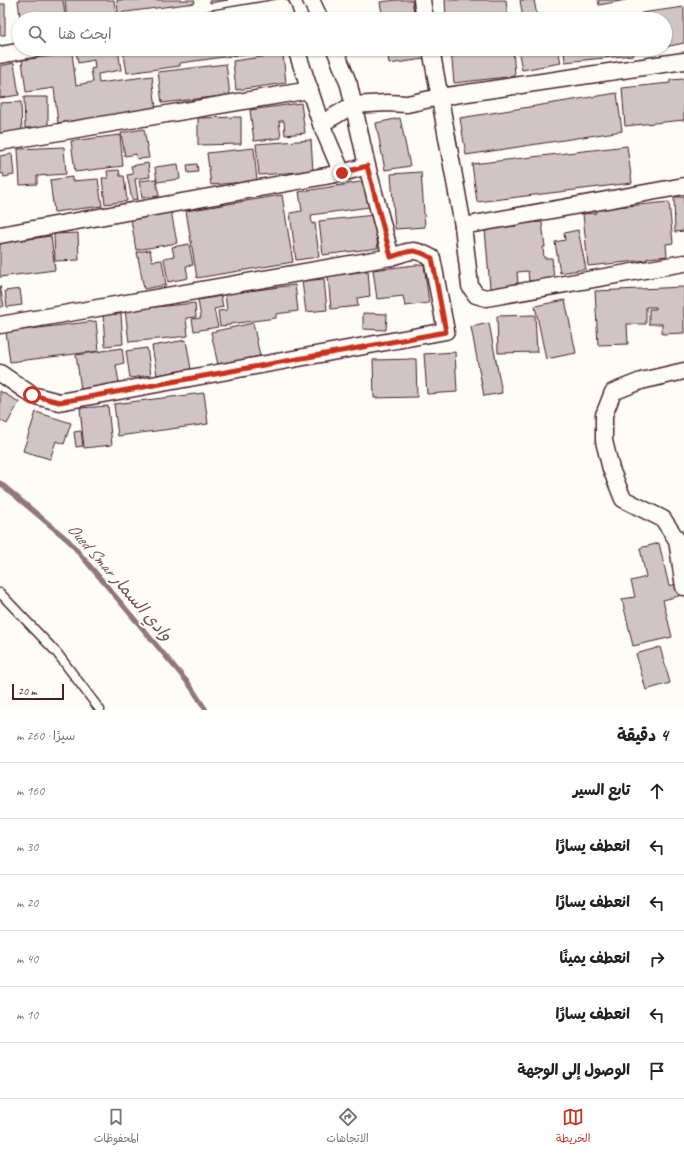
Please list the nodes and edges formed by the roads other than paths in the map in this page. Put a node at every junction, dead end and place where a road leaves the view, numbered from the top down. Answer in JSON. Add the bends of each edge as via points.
{"nodes":[{"id":1,"x":311,"y":0,"type":"edge"},
{"id":2,"x":422,"y":0,"type":"edge"},
{"id":3,"x":252,"y":12,"type":"edge"},
{"id":4,"x":284,"y":12,"type":"edge"},
{"id":5,"x":317,"y":12,"type":"edge"},
{"id":6,"x":424,"y":12,"type":"edge"},
{"id":7,"x":12,"y":52,"type":"edge"},
{"id":8,"x":0,"y":54,"type":"edge"},
{"id":9,"x":298,"y":56,"type":"edge"},
{"id":10,"x":338,"y":56,"type":"edge"},
{"id":11,"x":431,"y":56,"type":"edge"},
{"id":12,"x":684,"y":61,"type":"edge"},
{"id":13,"x":310,"y":90,"type":"junction"},
{"id":14,"x":440,"y":97,"type":"junction"},
{"id":15,"x":353,"y":105,"type":"junction"},
{"id":16,"x":320,"y":124,"type":"junction"},
{"id":17,"x":0,"y":142,"type":"edge"},
{"id":18,"x":367,"y":166,"type":"junction"},
{"id":19,"x":342,"y":173,"type":"junction"},
{"id":20,"x":684,"y":186,"type":"edge"},
{"id":21,"x":463,"y":226,"type":"junction"},
{"id":22,"x":0,"y":235,"type":"edge"},
{"id":23,"x":391,"y":257,"type":"junction"},
{"id":24,"x":684,"y":263,"type":"edge"},
{"id":25,"x":0,"y":325,"type":"edge"},
{"id":26,"x":684,"y":371,"type":"edge"},
{"id":27,"x":0,"y":373,"type":"edge"},
{"id":28,"x":684,"y":587,"type":"edge"},
{"id":29,"x":0,"y":593,"type":"edge"},
{"id":30,"x":100,"y":710,"type":"edge"}],
"edges":[{"from":1,"to":5,"type":"street"},
{"from":2,"to":6,"type":"street"},
{"from":3,"to":4,"type":"street","via":[[282,7]]},
{"from":7,"to":8,"type":"street"},
{"from":9,"to":13,"type":"street"},
{"from":10,"to":15,"type":"street","via":[[349,85]]},
{"from":11,"to":14,"type":"street"},
{"from":12,"to":14,"type":"street"},
{"from":13,"to":16,"type":"street"},
{"from":13,"to":17,"type":"street"},
{"from":14,"to":15,"type":"street","via":[[407,104]]},
{"from":14,"to":21,"type":"street"},
{"from":15,"to":16,"type":"street"},
{"from":15,"to":18,"type":"street"},
{"from":16,"to":19,"type":"street"},
{"from":18,"to":19,"type":"street"},
{"from":18,"to":23,"type":"street"},
{"from":19,"to":22,"type":"street"},
{"from":20,"to":21,"type":"street"},
{"from":21,"to":24,"type":"street","via":[[470,286],[476,295],[486,298]]},
{"from":23,"to":25,"type":"street"},
{"from":23,"to":27,"type":"street","via":[[418,250],[432,258],[446,332],[59,402],[32,395]]},
{"from":26,"to":28,"type":"street","via":[[641,381],[613,392],[604,416],[604,441],[611,469],[623,499],[663,519],[677,540]]},
{"from":29,"to":30,"type":"lane","via":[[57,653]]}]}
